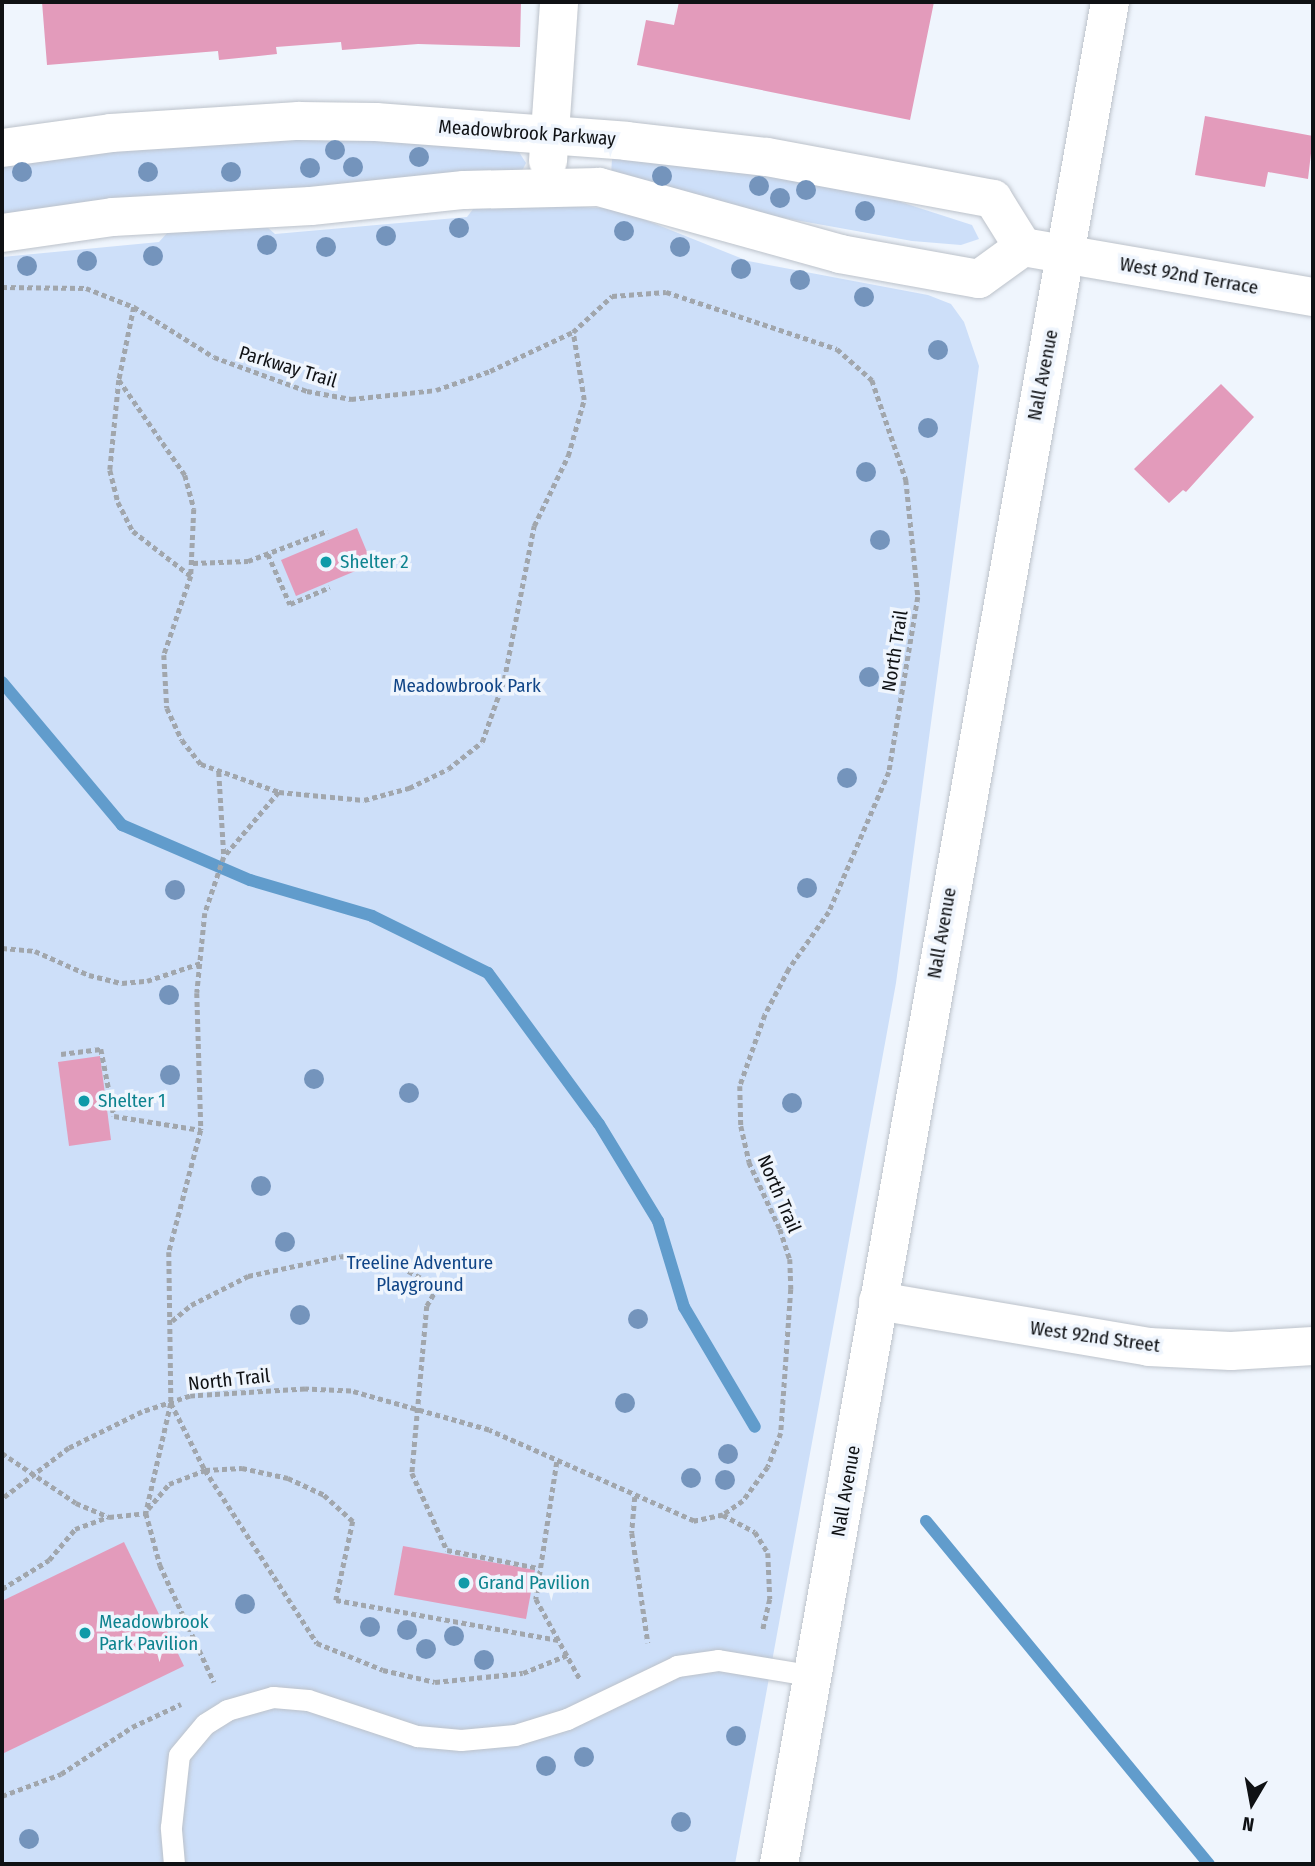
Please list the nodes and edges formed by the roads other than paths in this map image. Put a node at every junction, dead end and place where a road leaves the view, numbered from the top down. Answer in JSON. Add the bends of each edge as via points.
{"nodes":[{"id":1,"x":559,"y":2,"type":"edge"},
{"id":2,"x":1110,"y":2,"type":"edge"},
{"id":3,"x":548,"y":134,"type":"junction"},
{"id":4,"x":2,"y":148,"type":"edge"},
{"id":5,"x":547,"y":187,"type":"junction"},
{"id":6,"x":2,"y":233,"type":"edge"},
{"id":7,"x":1023,"y":247,"type":"junction"},
{"id":8,"x":1065,"y":253,"type":"junction"},
{"id":9,"x":1313,"y":297,"type":"edge"},
{"id":10,"x":878,"y":1301,"type":"junction"},
{"id":11,"x":1313,"y":1346,"type":"edge"},
{"id":12,"x":815,"y":1676,"type":"junction"},
{"id":13,"x":174,"y":1864,"type":"edge"},
{"id":14,"x":779,"y":1864,"type":"edge"}],
"edges":[{"from":1,"to":3,"type":"street"},
{"from":2,"to":8,"type":"street","name":"Nall Avenue"},
{"from":3,"to":4,"type":"street","name":"Meadowbrook Parkway","via":[[299,121],[111,133]]},
{"from":3,"to":5,"type":"street"},
{"from":3,"to":7,"type":"street","name":"Meadowbrook Parkway","via":[[767,157],[993,199]]},
{"from":5,"to":6,"type":"street","via":[[113,217]]},
{"from":5,"to":7,"type":"street","via":[[598,187],[634,194],[840,254],[979,279]]},
{"from":7,"to":8,"type":"street"},
{"from":8,"to":9,"type":"street","name":"West 92nd Terrace"},
{"from":8,"to":10,"type":"street","name":"Nall Avenue"},
{"from":10,"to":11,"type":"street","name":"West 92nd Street","via":[[1149,1347],[1231,1351]]},
{"from":10,"to":12,"type":"street","name":"Nall Avenue"},
{"from":12,"to":13,"type":"lane","via":[[718,1660],[677,1666],[567,1719],[515,1735],[461,1740],[417,1736],[308,1700],[273,1697],[227,1710],[205,1724],[179,1755],[170,1827]]},
{"from":12,"to":14,"type":"street","name":"Nall Avenue"}]}
